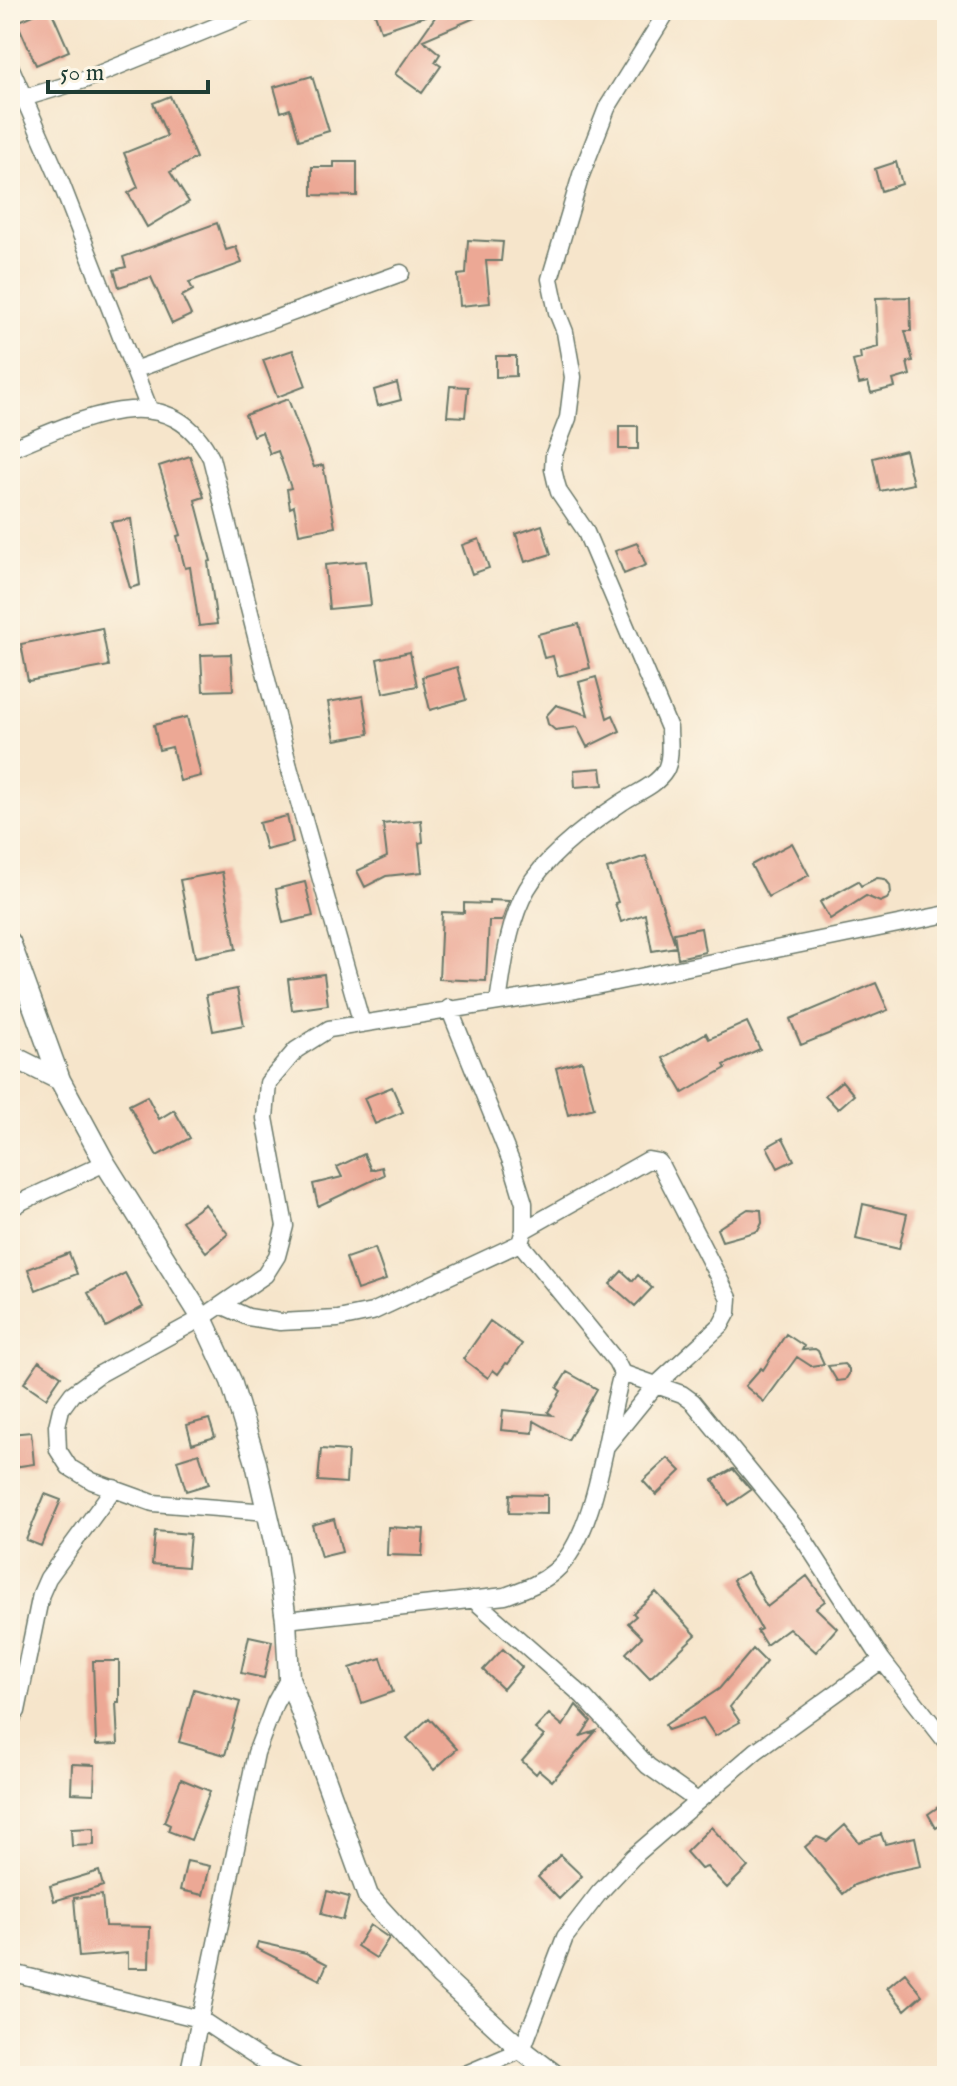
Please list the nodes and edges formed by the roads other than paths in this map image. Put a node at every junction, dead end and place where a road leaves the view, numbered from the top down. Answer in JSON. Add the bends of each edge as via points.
{"nodes":[{"id":1,"x":256,"y":10,"type":"edge"},
{"id":2,"x":668,"y":10,"type":"edge"},
{"id":3,"x":10,"y":66,"type":"edge"},
{"id":4,"x":17,"y":100,"type":"edge"},
{"id":5,"x":401,"y":273,"type":"dead end"},
{"id":6,"x":134,"y":370,"type":"junction"},
{"id":7,"x":150,"y":411,"type":"junction"},
{"id":8,"x":10,"y":449,"type":"edge"},
{"id":9,"x":947,"y":914,"type":"edge"},
{"id":10,"x":10,"y":942,"type":"edge"},
{"id":11,"x":498,"y":1002,"type":"junction"},
{"id":12,"x":449,"y":1008,"type":"junction"},
{"id":13,"x":362,"y":1024,"type":"junction"},
{"id":14,"x":10,"y":1055,"type":"edge"},
{"id":15,"x":60,"y":1080,"type":"junction"},
{"id":16,"x":105,"y":1163,"type":"junction"},
{"id":17,"x":10,"y":1209,"type":"edge"},
{"id":18,"x":522,"y":1236,"type":"junction"},
{"id":19,"x":221,"y":1305,"type":"junction"},
{"id":20,"x":202,"y":1318,"type":"junction"},
{"id":21,"x":622,"y":1373,"type":"junction"},
{"id":22,"x":655,"y":1386,"type":"junction"},
{"id":23,"x":606,"y":1447,"type":"junction"},
{"id":24,"x":114,"y":1488,"type":"junction"},
{"id":25,"x":268,"y":1512,"type":"junction"},
{"id":26,"x":473,"y":1599,"type":"junction"},
{"id":27,"x":286,"y":1620,"type":"junction"},
{"id":28,"x":882,"y":1660,"type":"junction"},
{"id":29,"x":289,"y":1678,"type":"junction"},
{"id":30,"x":10,"y":1722,"type":"edge"},
{"id":31,"x":947,"y":1743,"type":"edge"},
{"id":32,"x":696,"y":1800,"type":"junction"},
{"id":33,"x":10,"y":1975,"type":"edge"},
{"id":34,"x":200,"y":2019,"type":"junction"},
{"id":35,"x":522,"y":2050,"type":"junction"},
{"id":36,"x":188,"y":2076,"type":"edge"},
{"id":37,"x":296,"y":2076,"type":"edge"},
{"id":38,"x":461,"y":2076,"type":"edge"},
{"id":39,"x":556,"y":2076,"type":"edge"}],
"edges":[{"from":1,"to":4,"type":"street","via":[[84,80]]},
{"from":2,"to":11,"type":"street","via":[[607,108],[550,279],[573,377],[568,418],[554,454],[556,482],[585,530],[669,728],[669,761],[654,783],[620,803],[548,861],[526,891],[507,943]]},
{"from":3,"to":4,"type":"street"},
{"from":4,"to":6,"type":"street","via":[[61,183]]},
{"from":5,"to":6,"type":"street"},
{"from":6,"to":7,"type":"street"},
{"from":7,"to":8,"type":"street","via":[[112,412]]},
{"from":7,"to":13,"type":"street","via":[[180,419],[202,439],[211,458],[289,767]]},
{"from":9,"to":11,"type":"street"},
{"from":10,"to":15,"type":"street"},
{"from":11,"to":12,"type":"street"},
{"from":12,"to":13,"type":"street"},
{"from":12,"to":18,"type":"street","via":[[512,1164],[524,1203]]},
{"from":13,"to":19,"type":"street","via":[[329,1029],[296,1050],[268,1083],[265,1118],[285,1226],[265,1275]]},
{"from":14,"to":15,"type":"street"},
{"from":15,"to":16,"type":"street"},
{"from":16,"to":17,"type":"street"},
{"from":16,"to":20,"type":"street"},
{"from":18,"to":19,"type":"street","via":[[372,1312],[280,1322],[248,1317]]},
{"from":18,"to":21,"type":"street"},
{"from":18,"to":22,"type":"street","via":[[648,1160],[659,1162],[729,1298],[721,1325]]},
{"from":19,"to":20,"type":"street"},
{"from":20,"to":24,"type":"street","via":[[98,1375],[61,1409],[58,1450],[69,1467]]},
{"from":20,"to":25,"type":"street","via":[[231,1381]]},
{"from":21,"to":22,"type":"street"},
{"from":21,"to":23,"type":"street"},
{"from":22,"to":23,"type":"street"},
{"from":22,"to":28,"type":"street","via":[[693,1402],[799,1532]]},
{"from":23,"to":26,"type":"street","via":[[585,1522],[558,1569],[538,1584],[505,1596]]},
{"from":24,"to":25,"type":"street","via":[[153,1503]]},
{"from":24,"to":30,"type":"street","via":[[48,1578]]},
{"from":25,"to":27,"type":"street"},
{"from":26,"to":27,"type":"street"},
{"from":26,"to":32,"type":"street","via":[[583,1696],[648,1766]]},
{"from":27,"to":29,"type":"street"},
{"from":28,"to":31,"type":"street"},
{"from":28,"to":32,"type":"street"},
{"from":29,"to":34,"type":"street","via":[[256,1753]]},
{"from":29,"to":35,"type":"street","via":[[368,1896],[440,1975]]},
{"from":32,"to":35,"type":"street","via":[[633,1857],[565,1937]]},
{"from":33,"to":34,"type":"street"},
{"from":34,"to":36,"type":"street"},
{"from":34,"to":37,"type":"street"},
{"from":35,"to":38,"type":"street"},
{"from":35,"to":39,"type":"street"}]}
